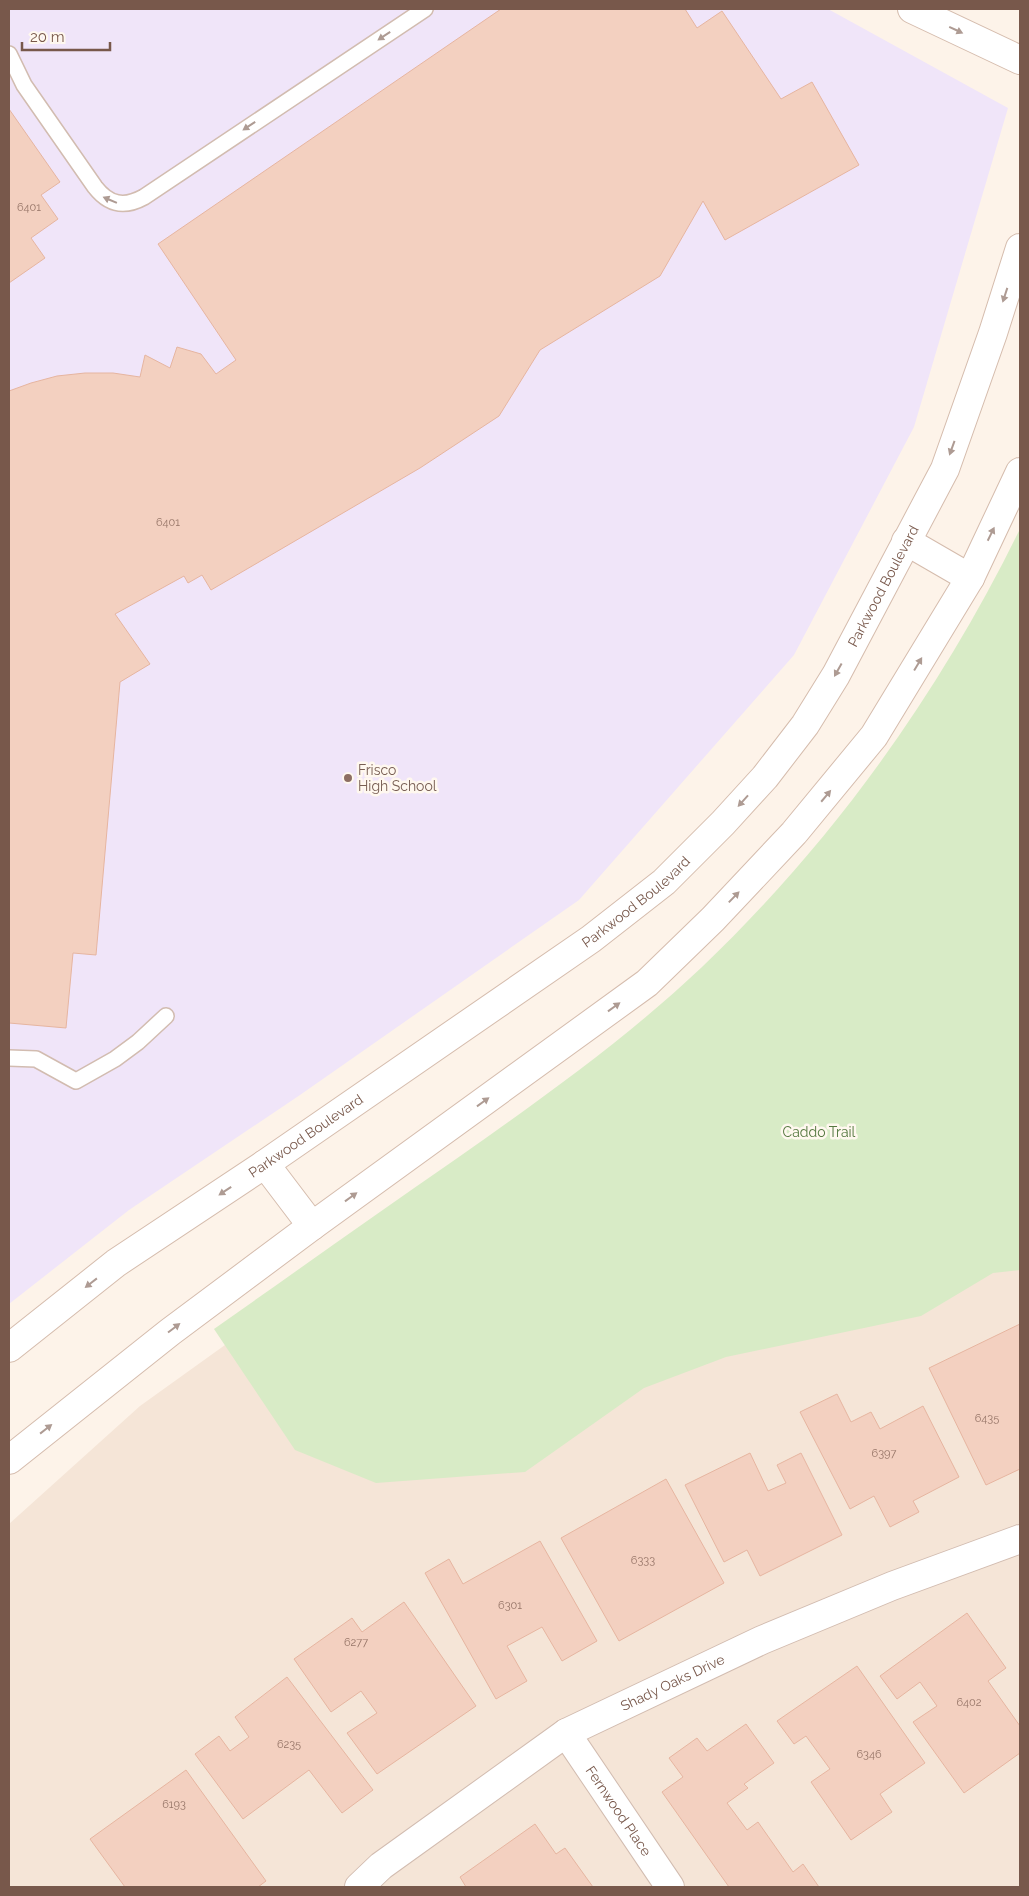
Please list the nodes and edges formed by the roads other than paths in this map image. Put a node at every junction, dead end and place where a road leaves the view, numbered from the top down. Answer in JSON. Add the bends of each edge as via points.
{"nodes":[{"id":1,"x":425,"y":9,"type":"edge"},
{"id":2,"x":912,"y":9,"type":"edge"},
{"id":3,"x":9,"y":54,"type":"edge"},
{"id":4,"x":1020,"y":60,"type":"edge"},
{"id":5,"x":1020,"y":248,"type":"edge"},
{"id":6,"x":1020,"y":472,"type":"edge"},
{"id":7,"x":906,"y":541,"type":"junction"},
{"id":8,"x":970,"y":578,"type":"junction"},
{"id":9,"x":166,"y":1016,"type":"dead end"},
{"id":10,"x":9,"y":1058,"type":"edge"},
{"id":11,"x":265,"y":1164,"type":"junction"},
{"id":12,"x":312,"y":1226,"type":"junction"},
{"id":13,"x":9,"y":1348,"type":"edge"},
{"id":14,"x":9,"y":1460,"type":"edge"},
{"id":15,"x":1020,"y":1539,"type":"edge"},
{"id":16,"x":566,"y":1733,"type":"junction"},
{"id":17,"x":359,"y":1887,"type":"edge"},
{"id":18,"x":670,"y":1887,"type":"edge"}],
"edges":[{"from":1,"to":3,"type":"lane","one_way":true,"via":[[144,197],[123,204],[102,196],[95,187],[24,85]]},
{"from":2,"to":4,"type":"main road","one_way":true},
{"from":5,"to":7,"type":"main road","name":"Parkwood Boulevard","one_way":true,"via":[[945,469]]},
{"from":8,"to":6,"type":"main road","one_way":true},
{"from":7,"to":8,"type":"main road"},
{"from":7,"to":11,"type":"main road","name":"Parkwood Boulevard","one_way":true,"via":[[836,675],[804,724],[765,778],[664,882],[590,939]]},
{"from":12,"to":8,"type":"main road","one_way":true,"via":[[647,983],[713,919],[794,833],[874,736]]},
{"from":9,"to":10,"type":"lane","via":[[115,1059],[76,1080],[36,1059]]},
{"from":11,"to":12,"type":"main road"},
{"from":11,"to":13,"type":"main road","name":"Parkwood Boulevard","one_way":true,"via":[[116,1263]]},
{"from":14,"to":12,"type":"main road","one_way":true,"via":[[170,1332]]},
{"from":15,"to":16,"type":"main road","name":"Shady Oaks Drive","via":[[892,1586],[762,1640]]},
{"from":16,"to":17,"type":"main road","name":"Shady Oaks Drive","via":[[381,1866]]},
{"from":16,"to":18,"type":"main road","name":"Fernwood Place"}]}
